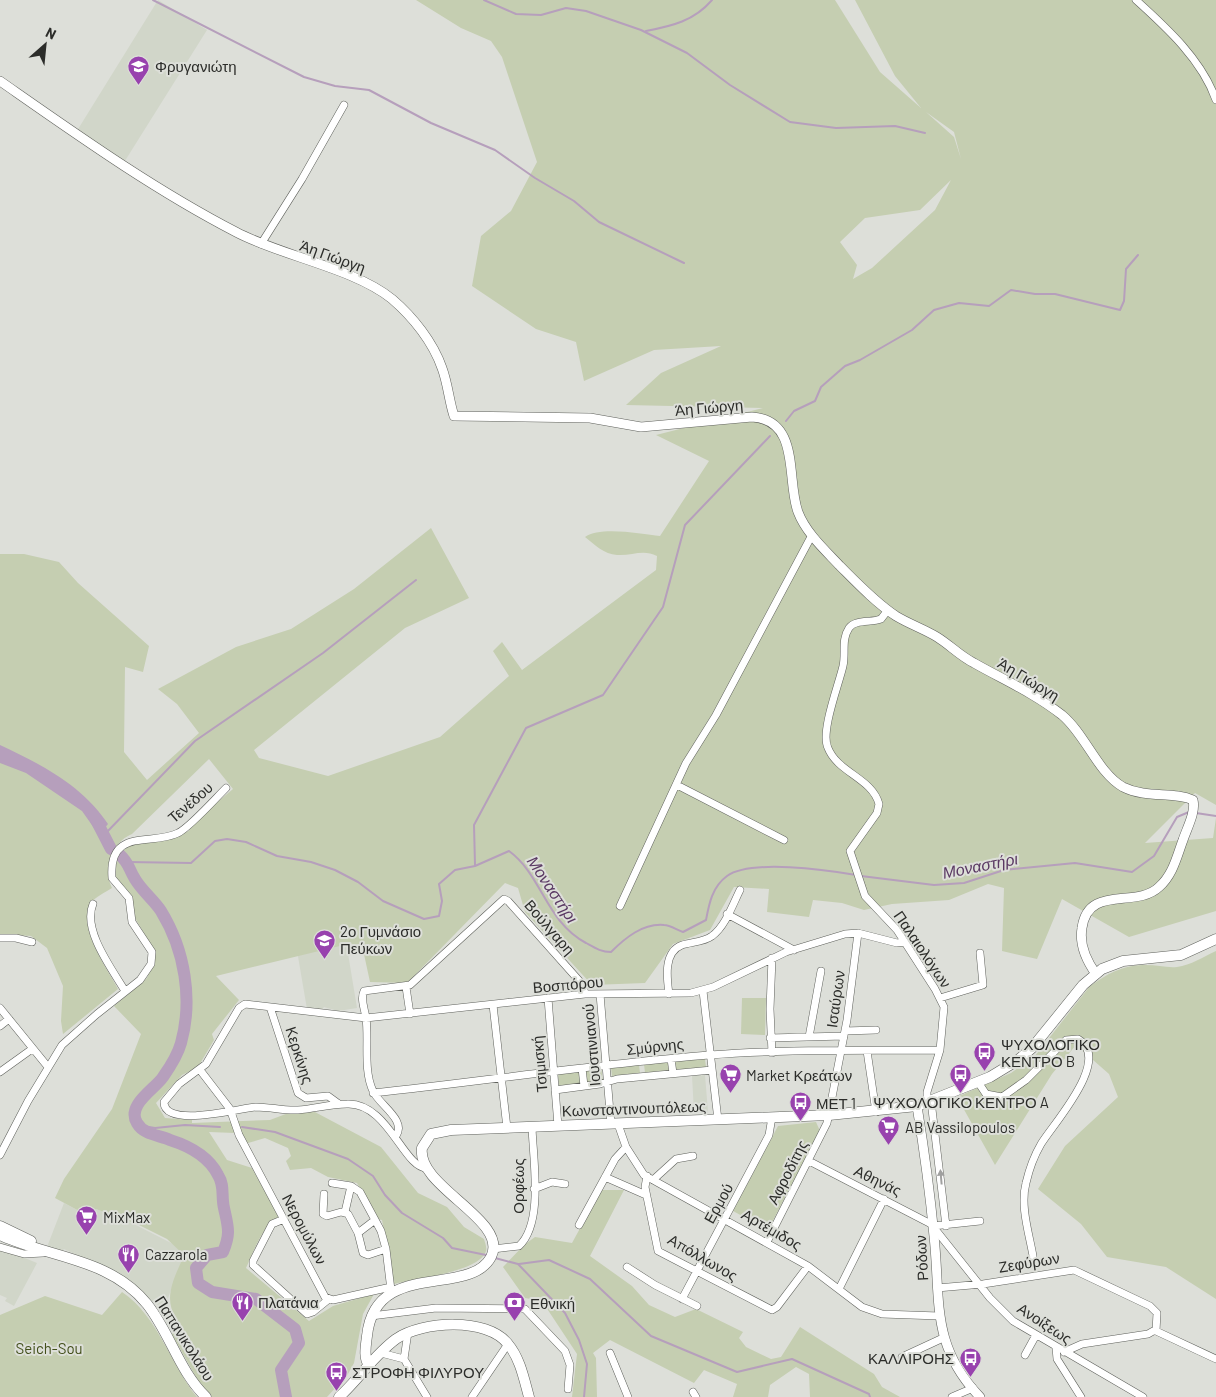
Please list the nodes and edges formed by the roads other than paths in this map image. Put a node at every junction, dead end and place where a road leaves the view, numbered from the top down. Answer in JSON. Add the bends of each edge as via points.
{"nodes":[{"id":1,"x":1136,"y":0,"type":"edge"},
{"id":2,"x":0,"y":81,"type":"edge"},
{"id":3,"x":1216,"y":100,"type":"edge"},
{"id":4,"x":344,"y":105,"type":"dead end"},
{"id":5,"x":261,"y":244,"type":"junction"},
{"id":6,"x":812,"y":534,"type":"junction"},
{"id":7,"x":888,"y":610,"type":"junction"},
{"id":8,"x":677,"y":785,"type":"junction"},
{"id":9,"x":226,"y":788,"type":"dead end"},
{"id":10,"x":784,"y":840,"type":"dead end"},
{"id":11,"x":740,"y":890,"type":"dead end"},
{"id":12,"x":93,"y":904,"type":"dead end"},
{"id":13,"x":620,"y":906,"type":"dead end"},
{"id":14,"x":727,"y":914,"type":"junction"},
{"id":15,"x":858,"y":933,"type":"junction"},
{"id":16,"x":0,"y":938,"type":"edge"},
{"id":17,"x":1216,"y":939,"type":"edge"},
{"id":18,"x":32,"y":942,"type":"dead end"},
{"id":19,"x":905,"y":942,"type":"junction"},
{"id":20,"x":794,"y":950,"type":"junction"},
{"id":21,"x":980,"y":953,"type":"dead end"},
{"id":22,"x":772,"y":958,"type":"junction"},
{"id":23,"x":821,"y":971,"type":"dead end"},
{"id":24,"x":1096,"y":974,"type":"junction"},
{"id":25,"x":406,"y":987,"type":"junction"},
{"id":26,"x":126,"y":991,"type":"junction"},
{"id":27,"x":702,"y":991,"type":"junction"},
{"id":28,"x":585,"y":994,"type":"junction"},
{"id":29,"x":600,"y":994,"type":"junction"},
{"id":30,"x":669,"y":994,"type":"junction"},
{"id":31,"x":548,"y":998,"type":"junction"},
{"id":32,"x":940,"y":998,"type":"junction"},
{"id":33,"x":493,"y":1005,"type":"junction"},
{"id":34,"x":0,"y":1008,"type":"edge"},
{"id":35,"x":270,"y":1008,"type":"junction"},
{"id":36,"x":410,"y":1014,"type":"junction"},
{"id":37,"x":366,"y":1018,"type":"junction"},
{"id":38,"x":9,"y":1019,"type":"junction"},
{"id":39,"x":0,"y":1026,"type":"edge"},
{"id":40,"x":876,"y":1030,"type":"dead end"},
{"id":41,"x":845,"y":1033,"type":"junction"},
{"id":42,"x":809,"y":1037,"type":"junction"},
{"id":43,"x":770,"y":1038,"type":"junction"},
{"id":44,"x":32,"y":1049,"type":"junction"},
{"id":45,"x":841,"y":1050,"type":"junction"},
{"id":46,"x":867,"y":1050,"type":"junction"},
{"id":47,"x":940,"y":1050,"type":"junction"},
{"id":48,"x":772,"y":1053,"type":"junction"},
{"id":49,"x":710,"y":1055,"type":"junction"},
{"id":50,"x":670,"y":1059,"type":"junction"},
{"id":51,"x":641,"y":1062,"type":"junction"},
{"id":52,"x":606,"y":1065,"type":"junction"},
{"id":53,"x":48,"y":1067,"type":"junction"},
{"id":54,"x":582,"y":1068,"type":"junction"},
{"id":55,"x":200,"y":1070,"type":"junction"},
{"id":56,"x":712,"y":1070,"type":"junction"},
{"id":57,"x":0,"y":1072,"type":"edge"},
{"id":58,"x":554,"y":1072,"type":"junction"},
{"id":59,"x":673,"y":1073,"type":"junction"},
{"id":60,"x":643,"y":1076,"type":"junction"},
{"id":61,"x":500,"y":1080,"type":"junction"},
{"id":62,"x":608,"y":1082,"type":"junction"},
{"id":63,"x":978,"y":1082,"type":"junction"},
{"id":64,"x":584,"y":1086,"type":"junction"},
{"id":65,"x":555,"y":1090,"type":"junction"},
{"id":66,"x":374,"y":1092,"type":"junction"},
{"id":67,"x":925,"y":1103,"type":"junction"},
{"id":68,"x":339,"y":1104,"type":"junction"},
{"id":69,"x":231,"y":1112,"type":"junction"},
{"id":70,"x":876,"y":1112,"type":"junction"},
{"id":71,"x":829,"y":1115,"type":"junction"},
{"id":72,"x":772,"y":1117,"type":"junction"},
{"id":73,"x":718,"y":1120,"type":"junction"},
{"id":74,"x":614,"y":1124,"type":"junction"},
{"id":75,"x":558,"y":1126,"type":"junction"},
{"id":76,"x":532,"y":1127,"type":"junction"},
{"id":77,"x":506,"y":1128,"type":"junction"},
{"id":78,"x":396,"y":1136,"type":"junction"},
{"id":79,"x":626,"y":1147,"type":"junction"},
{"id":80,"x":0,"y":1155,"type":"edge"},
{"id":81,"x":693,"y":1156,"type":"dead end"},
{"id":82,"x":808,"y":1161,"type":"junction"},
{"id":83,"x":427,"y":1168,"type":"junction"},
{"id":84,"x":605,"y":1177,"type":"junction"},
{"id":85,"x":650,"y":1178,"type":"junction"},
{"id":86,"x":332,"y":1183,"type":"dead end"},
{"id":87,"x":565,"y":1184,"type":"dead end"},
{"id":88,"x":351,"y":1186,"type":"junction"},
{"id":89,"x":534,"y":1189,"type":"junction"},
{"id":90,"x":324,"y":1194,"type":"dead end"},
{"id":91,"x":646,"y":1195,"type":"junction"},
{"id":92,"x":884,"y":1199,"type":"junction"},
{"id":93,"x":345,"y":1212,"type":"junction"},
{"id":94,"x":726,"y":1218,"type":"junction"},
{"id":95,"x":284,"y":1219,"type":"junction"},
{"id":96,"x":375,"y":1220,"type":"junction"},
{"id":97,"x":980,"y":1221,"type":"dead end"},
{"id":98,"x":579,"y":1225,"type":"dead end"},
{"id":99,"x":0,"y":1226,"type":"edge"},
{"id":100,"x":933,"y":1226,"type":"junction"},
{"id":101,"x":946,"y":1226,"type":"junction"},
{"id":102,"x":358,"y":1233,"type":"junction"},
{"id":103,"x":0,"y":1235,"type":"edge"},
{"id":104,"x":766,"y":1242,"type":"junction"},
{"id":105,"x":0,"y":1247,"type":"edge"},
{"id":106,"x":386,"y":1249,"type":"junction"},
{"id":107,"x":59,"y":1254,"type":"junction"},
{"id":108,"x":491,"y":1254,"type":"junction"},
{"id":109,"x":1033,"y":1256,"type":"dead end"},
{"id":110,"x":808,"y":1266,"type":"junction"},
{"id":111,"x":627,"y":1267,"type":"dead end"},
{"id":112,"x":697,"y":1271,"type":"junction"},
{"id":113,"x":980,"y":1284,"type":"junction"},
{"id":114,"x":937,"y":1288,"type":"junction"},
{"id":115,"x":839,"y":1289,"type":"junction"},
{"id":116,"x":391,"y":1290,"type":"junction"},
{"id":117,"x":329,"y":1299,"type":"junction"},
{"id":118,"x":682,"y":1300,"type":"junction"},
{"id":119,"x":697,"y":1306,"type":"dead end"},
{"id":120,"x":371,"y":1316,"type":"junction"},
{"id":121,"x":939,"y":1316,"type":"junction"},
{"id":122,"x":1155,"y":1330,"type":"junction"},
{"id":123,"x":408,"y":1332,"type":"junction"},
{"id":124,"x":1036,"y":1335,"type":"junction"},
{"id":125,"x":943,"y":1338,"type":"junction"},
{"id":126,"x":508,"y":1344,"type":"junction"},
{"id":127,"x":1056,"y":1348,"type":"junction"},
{"id":128,"x":1064,"y":1352,"type":"junction"},
{"id":129,"x":381,"y":1353,"type":"junction"},
{"id":130,"x":610,"y":1353,"type":"dead end"},
{"id":131,"x":1025,"y":1355,"type":"dead end"},
{"id":132,"x":902,"y":1357,"type":"dead end"},
{"id":133,"x":404,"y":1359,"type":"junction"},
{"id":134,"x":1216,"y":1359,"type":"edge"},
{"id":135,"x":369,"y":1365,"type":"junction"},
{"id":136,"x":973,"y":1388,"type":"junction"},
{"id":137,"x":568,"y":1389,"type":"dead end"},
{"id":138,"x":206,"y":1397,"type":"edge"},
{"id":139,"x":340,"y":1397,"type":"edge"},
{"id":140,"x":427,"y":1397,"type":"edge"},
{"id":141,"x":472,"y":1397,"type":"edge"},
{"id":142,"x":529,"y":1397,"type":"edge"},
{"id":143,"x":628,"y":1397,"type":"edge"},
{"id":144,"x":952,"y":1397,"type":"edge"},
{"id":145,"x":980,"y":1397,"type":"edge"},
{"id":146,"x":1081,"y":1397,"type":"edge"},
{"id":147,"x":1143,"y":1397,"type":"edge"}],
"edges":[{"from":1,"to":3,"type":"street","via":[[1199,66],[1209,80]]},
{"from":2,"to":5,"type":"street","name":"Άη Γιώργη","via":[[172,196]]},
{"from":4,"to":5,"type":"street"},
{"from":5,"to":6,"type":"street","name":"Άη Γιώργη","via":[[366,283],[392,299],[417,323],[434,350],[454,416],[590,418],[641,427],[752,417],[772,422],[786,439],[796,506]]},
{"from":6,"to":7,"type":"street","name":"Άη Γιώργη"},
{"from":6,"to":8,"type":"street"},
{"from":7,"to":19,"type":"street","name":"Παλαιολόγων","via":[[881,619],[856,623],[848,630],[825,738],[834,758],[868,786],[877,798],[877,813],[850,853],[865,896]]},
{"from":7,"to":24,"type":"street","name":"Άη Γιώργη","via":[[1052,708],[1068,722],[1106,772],[1120,785],[1147,794],[1184,796],[1193,800],[1188,825],[1169,876],[1159,888],[1135,898],[1104,900],[1092,906],[1086,915],[1081,938],[1084,953]]},
{"from":8,"to":10,"type":"street"},
{"from":8,"to":13,"type":"street"},
{"from":9,"to":26,"type":"street","name":"Τενέδου","via":[[178,834],[135,840],[114,856],[112,878],[129,898],[131,919],[152,955],[149,968]]},
{"from":11,"to":14,"type":"street"},
{"from":12,"to":26,"type":"street","via":[[89,918],[94,934]]},
{"from":14,"to":20,"type":"street"},
{"from":14,"to":30,"type":"street","via":[[710,937],[681,945],[675,950],[666,969]]},
{"from":15,"to":19,"type":"street"},
{"from":15,"to":20,"type":"street","name":"Βοσπόρου"},
{"from":15,"to":41,"type":"street","name":"Ισαύρων"},
{"from":16,"to":18,"type":"street"},
{"from":17,"to":24,"type":"main road","name":"Κωνσταντινουπόλεως","via":[[1172,957],[1122,961]]},
{"from":19,"to":32,"type":"street","name":"Παλαιολόγων"},
{"from":20,"to":22,"type":"street","name":"Βοσπόρου"},
{"from":21,"to":32,"type":"street","via":[[983,984]]},
{"from":22,"to":27,"type":"street","name":"Βοσπόρου"},
{"from":22,"to":43,"type":"street"},
{"from":23,"to":42,"type":"street"},
{"from":24,"to":63,"type":"main road","name":"Κωνσταντινουπόλεως","via":[[1028,1052],[1005,1069]]},
{"from":25,"to":28,"type":"street","name":"Βούλγαρη","via":[[504,899],[583,985]]},
{"from":25,"to":36,"type":"street"},
{"from":25,"to":37,"type":"street","via":[[364,991]]},
{"from":26,"to":53,"type":"street","via":[[70,1036]]},
{"from":27,"to":30,"type":"street","name":"Βοσπόρου"},
{"from":27,"to":49,"type":"street"},
{"from":28,"to":29,"type":"street","name":"Βοσπόρου"},
{"from":28,"to":31,"type":"street","name":"Βοσπόρου"},
{"from":29,"to":30,"type":"street","name":"Βοσπόρου"},
{"from":29,"to":52,"type":"street","name":"Ιουστινιανού"},
{"from":31,"to":33,"type":"street","name":"Βοσπόρου"},
{"from":31,"to":58,"type":"street","name":"Τσιμισκή"},
{"from":32,"to":47,"type":"street","name":"Παλαιολόγων","via":[[944,1009]]},
{"from":33,"to":36,"type":"street","name":"Βοσπόρου"},
{"from":33,"to":61,"type":"street"},
{"from":34,"to":38,"type":"street"},
{"from":35,"to":37,"type":"street","name":"Βοσπόρου"},
{"from":35,"to":55,"type":"street","name":"Βοσπόρου","via":[[241,1006]]},
{"from":35,"to":68,"type":"street","name":"Κερκίνης","via":[[300,1096],[328,1096]]},
{"from":36,"to":37,"type":"street","name":"Βοσπόρου"},
{"from":37,"to":66,"type":"street","via":[[370,1079]]},
{"from":38,"to":39,"type":"street"},
{"from":38,"to":44,"type":"street"},
{"from":40,"to":41,"type":"street"},
{"from":41,"to":42,"type":"street"},
{"from":41,"to":45,"type":"street","name":"Ισαύρων"},
{"from":42,"to":43,"type":"street"},
{"from":43,"to":48,"type":"street"},
{"from":44,"to":53,"type":"street"},
{"from":44,"to":57,"type":"street"},
{"from":45,"to":46,"type":"street","name":"Σμύρνης"},
{"from":45,"to":48,"type":"street","name":"Σμύρνης"},
{"from":45,"to":71,"type":"street","name":"Ισαύρων"},
{"from":46,"to":47,"type":"street","name":"Σμύρνης"},
{"from":46,"to":70,"type":"street"},
{"from":47,"to":67,"type":"street","name":"Παλαιολόγων"},
{"from":48,"to":49,"type":"street","name":"Σμύρνης"},
{"from":49,"to":50,"type":"street","name":"Σμύρνης"},
{"from":49,"to":56,"type":"street"},
{"from":50,"to":51,"type":"street","name":"Σμύρνης"},
{"from":50,"to":59,"type":"street"},
{"from":51,"to":52,"type":"street","name":"Σμύρνης"},
{"from":51,"to":60,"type":"street"},
{"from":52,"to":54,"type":"street","name":"Σμύρνης"},
{"from":52,"to":62,"type":"street","name":"Ιουστινιανού"},
{"from":53,"to":80,"type":"street"},
{"from":54,"to":58,"type":"street","name":"Σμύρνης"},
{"from":54,"to":64,"type":"street"},
{"from":55,"to":69,"type":"street","name":"Νερομύλων"},
{"from":55,"to":69,"type":"street","via":[[168,1096],[164,1103],[166,1110],[178,1115]]},
{"from":56,"to":59,"type":"street"},
{"from":56,"to":73,"type":"street"},
{"from":58,"to":61,"type":"street","name":"Σμύρνης"},
{"from":58,"to":65,"type":"street","name":"Τσιμισκή"},
{"from":59,"to":60,"type":"street"},
{"from":60,"to":62,"type":"street"},
{"from":61,"to":66,"type":"street","name":"Σμύρνης"},
{"from":61,"to":77,"type":"street"},
{"from":62,"to":64,"type":"street"},
{"from":62,"to":74,"type":"street","name":"Ιουστινιανού"},
{"from":63,"to":67,"type":"main road","name":"Κωνσταντινουπόλεως"},
{"from":63,"to":109,"type":"street","via":[[986,1094],[1002,1097],[1026,1080],[1066,1040],[1078,1039],[1087,1050],[1088,1066],[1083,1082],[1038,1150],[1026,1185],[1025,1205]]},
{"from":64,"to":65,"type":"street"},
{"from":65,"to":75,"type":"street","name":"Τσιμισκή"},
{"from":66,"to":78,"type":"street","via":[[397,1123],[399,1131]]},
{"from":67,"to":70,"type":"main road","name":"Κωνσταντινουπόλεως"},
{"from":67,"to":100,"type":"street","name":"Ρόδων"},
{"from":101,"to":67,"type":"street","name":"Παλαιολόγων","one_way":true},
{"from":68,"to":69,"type":"street","via":[[296,1110],[253,1108]]},
{"from":68,"to":78,"type":"street","via":[[355,1104],[364,1108]]},
{"from":69,"to":95,"type":"street","name":"Νερομύλων","via":[[239,1135]]},
{"from":70,"to":71,"type":"main road","name":"Κωνσταντινουπόλεως"},
{"from":71,"to":72,"type":"main road","name":"Κωνσταντινουπόλεως"},
{"from":71,"to":82,"type":"street","name":"Αφροδίτης"},
{"from":72,"to":73,"type":"main road","name":"Κωνσταντινουπόλεως"},
{"from":72,"to":94,"type":"street","name":"Ερμού","via":[[769,1135]]},
{"from":73,"to":74,"type":"main road","name":"Κωνσταντινουπόλεως"},
{"from":74,"to":75,"type":"main road","name":"Κωνσταντινουπόλεως"},
{"from":74,"to":79,"type":"street","name":"Αρτέμιδος"},
{"from":75,"to":76,"type":"main road","name":"Κωνσταντινουπόλεως"},
{"from":76,"to":77,"type":"main road","name":"Κωνσταντινουπόλεως"},
{"from":76,"to":89,"type":"street","name":"Ορφέως"},
{"from":77,"to":83,"type":"main road","name":"Κωνσταντινουπόλεως","via":[[431,1134],[421,1151]]},
{"from":78,"to":83,"type":"street","via":[[416,1164]]},
{"from":79,"to":84,"type":"street"},
{"from":79,"to":85,"type":"street","name":"Αρτέμιδος"},
{"from":81,"to":85,"type":"street","via":[[676,1159]]},
{"from":82,"to":92,"type":"street","name":"Αθηνάς"},
{"from":82,"to":104,"type":"street","name":"Αφροδίτης"},
{"from":83,"to":108,"type":"main road","via":[[487,1229],[492,1237]]},
{"from":84,"to":91,"type":"street"},
{"from":84,"to":98,"type":"street"},
{"from":85,"to":91,"type":"street","name":"Απόλλωνος","via":[[645,1184]]},
{"from":85,"to":94,"type":"street","name":"Αρτέμιδος"},
{"from":86,"to":88,"type":"street"},
{"from":87,"to":89,"type":"street","via":[[554,1182]]},
{"from":88,"to":93,"type":"street"},
{"from":88,"to":96,"type":"street","via":[[360,1192]]},
{"from":89,"to":108,"type":"street","name":"Ορφέως","via":[[533,1217],[524,1241]]},
{"from":90,"to":93,"type":"street","via":[[323,1214]]},
{"from":91,"to":112,"type":"street","name":"Απόλλωνος","via":[[657,1249]]},
{"from":92,"to":100,"type":"street","name":"Αθηνάς"},
{"from":92,"to":115,"type":"street"},
{"from":93,"to":102,"type":"street"},
{"from":94,"to":104,"type":"street","name":"Αρτέμιδος"},
{"from":94,"to":112,"type":"street","name":"Ερμού"},
{"from":95,"to":117,"type":"street","name":"Νερομύλων"},
{"from":95,"to":117,"type":"street","via":[[272,1224],[253,1266],[307,1314]]},
{"from":96,"to":102,"type":"street"},
{"from":96,"to":106,"type":"street"},
{"from":97,"to":101,"type":"street"},
{"from":99,"to":107,"type":"main road","name":"Παπανικολάου"},
{"from":100,"to":101,"type":"street"},
{"from":100,"to":113,"type":"street","name":"Ανοίξεως"},
{"from":100,"to":114,"type":"street","name":"Ρόδων"},
{"from":102,"to":106,"type":"street","via":[[364,1254]]},
{"from":103,"to":107,"type":"main road","name":"Παπανικολάου"},
{"from":104,"to":110,"type":"street","name":"Αρτέμιδος"},
{"from":105,"to":107,"type":"street","via":[[24,1254]]},
{"from":106,"to":116,"type":"street"},
{"from":107,"to":138,"type":"main road","name":"Παπανικολάου","via":[[104,1270],[136,1291],[153,1312],[184,1368]]},
{"from":108,"to":116,"type":"main road","via":[[478,1269],[466,1274]]},
{"from":110,"to":112,"type":"street","name":"Απόλλωνος","via":[[772,1310]]},
{"from":110,"to":115,"type":"street","name":"Αρτέμιδος"},
{"from":111,"to":118,"type":"street"},
{"from":112,"to":118,"type":"street","name":"Ερμού"},
{"from":113,"to":114,"type":"street","name":"Ζεφύρων"},
{"from":113,"to":122,"type":"street","name":"Ζεφύρων","via":[[1074,1270],[1152,1308],[1157,1314]]},
{"from":113,"to":124,"type":"street","name":"Ανοίξεως","via":[[1013,1320]]},
{"from":114,"to":121,"type":"street","name":"Ρόδων"},
{"from":115,"to":121,"type":"street","name":"Αρτέμιδος","via":[[862,1307],[879,1314]]},
{"from":116,"to":117,"type":"street"},
{"from":116,"to":120,"type":"main road"},
{"from":118,"to":119,"type":"street"},
{"from":120,"to":135,"type":"main road","via":[[366,1350]]},
{"from":120,"to":137,"type":"street","via":[[436,1308],[525,1309],[567,1355],[570,1365]]},
{"from":121,"to":125,"type":"street","name":"Ρόδων"},
{"from":122,"to":128,"type":"street","via":[[1148,1334],[1076,1346]]},
{"from":122,"to":134,"type":"street"},
{"from":123,"to":126,"type":"main road","via":[[436,1326],[478,1327],[496,1333]]},
{"from":123,"to":129,"type":"main road"},
{"from":123,"to":133,"type":"street"},
{"from":124,"to":127,"type":"street","name":"Ανοίξεως"},
{"from":124,"to":131,"type":"street"},
{"from":125,"to":132,"type":"street"},
{"from":125,"to":136,"type":"street","name":"Ρόδων","via":[[950,1355]]},
{"from":126,"to":141,"type":"street"},
{"from":126,"to":142,"type":"main road","via":[[518,1361]]},
{"from":127,"to":128,"type":"street","name":"Ανοίξεως"},
{"from":127,"to":146,"type":"street","via":[[1057,1359]]},
{"from":128,"to":147,"type":"street","name":"Ανοίξεως"},
{"from":129,"to":133,"type":"street"},
{"from":129,"to":135,"type":"main road"},
{"from":130,"to":143,"type":"street"},
{"from":133,"to":140,"type":"street"},
{"from":135,"to":139,"type":"main road"},
{"from":136,"to":144,"type":"street"},
{"from":136,"to":145,"type":"street","name":"Ρόδων"}]}
